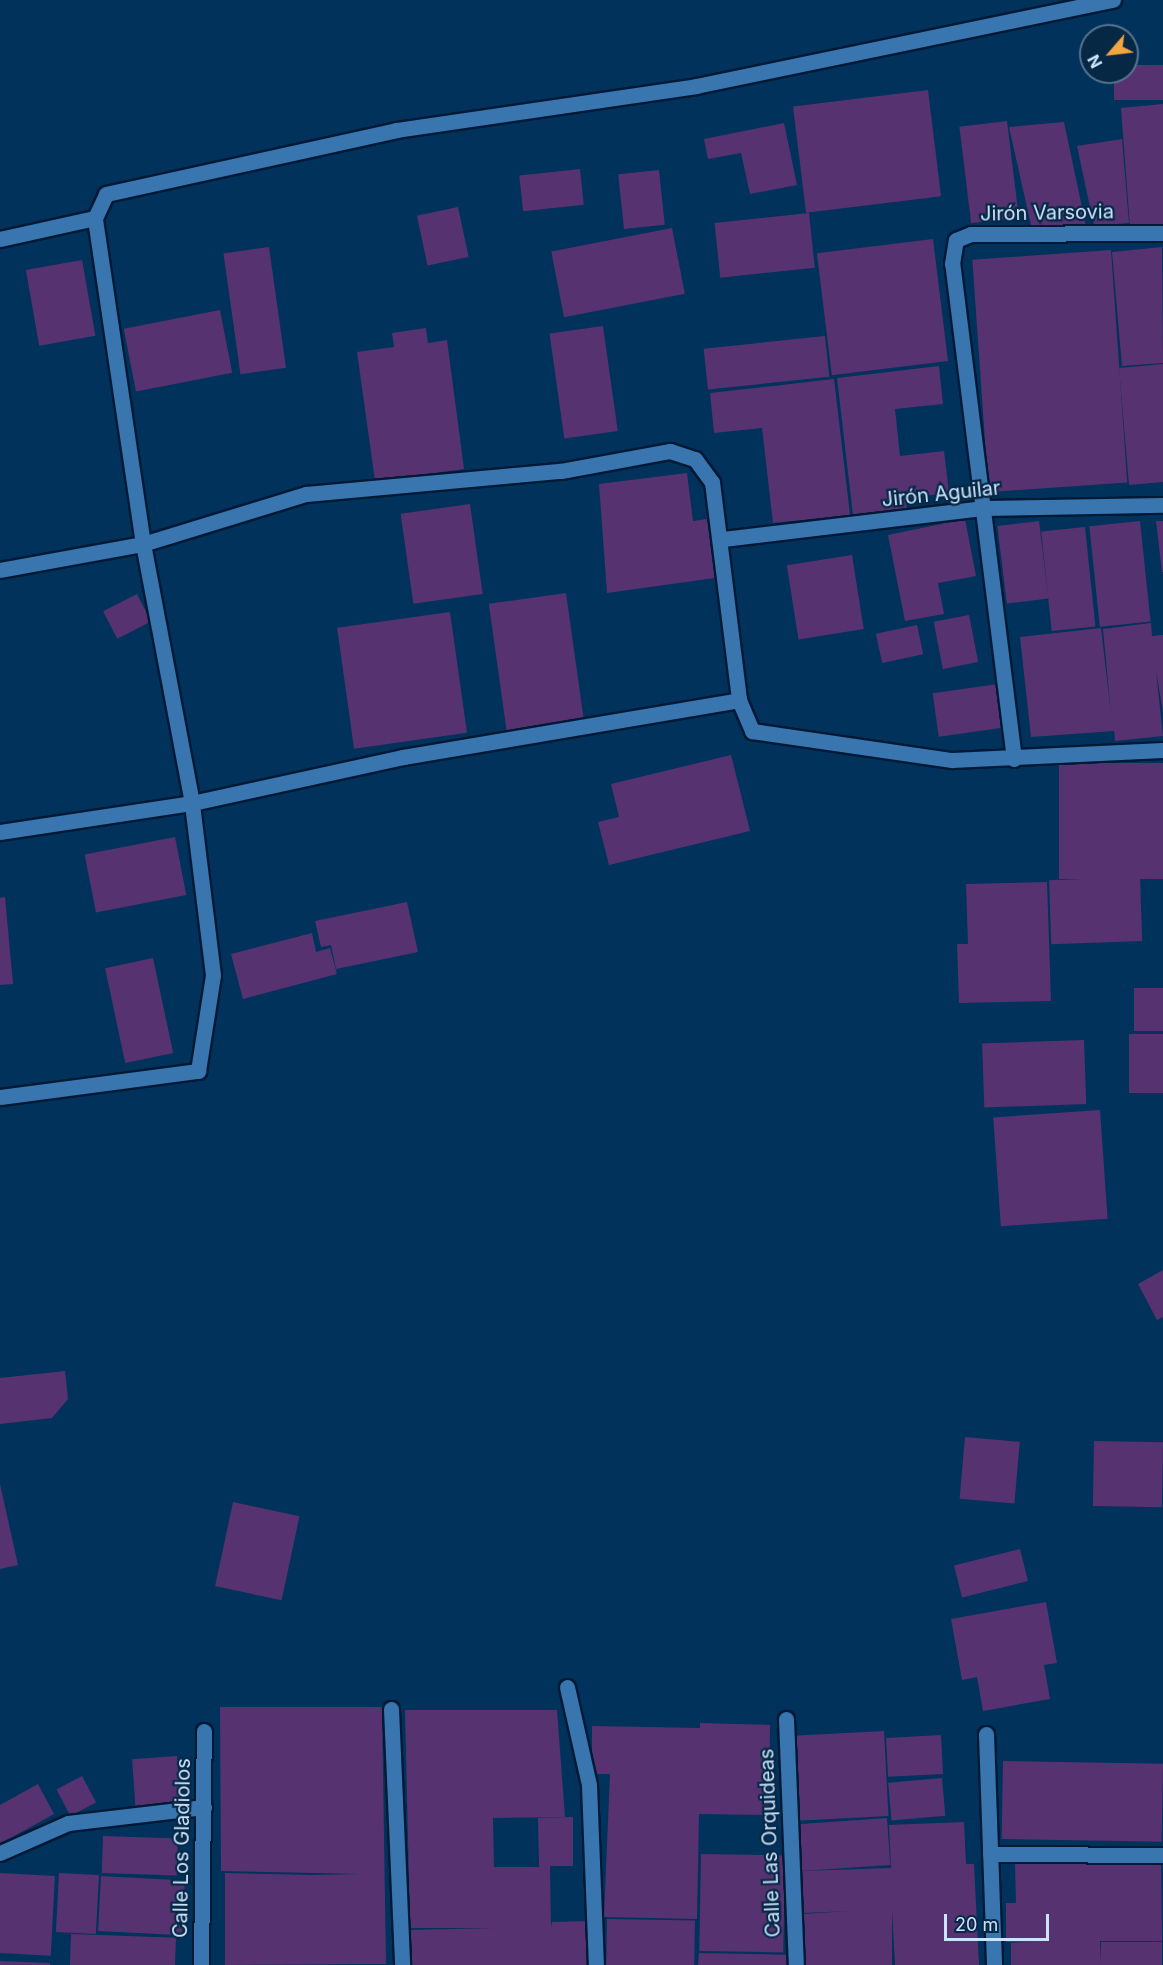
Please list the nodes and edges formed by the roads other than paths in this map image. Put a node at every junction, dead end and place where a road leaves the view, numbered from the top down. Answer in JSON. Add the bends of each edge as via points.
{"nodes":[{"id":1,"x":1113,"y":0,"type":"edge"},
{"id":2,"x":95,"y":218,"type":"junction"},
{"id":3,"x":1163,"y":233,"type":"edge"},
{"id":4,"x":0,"y":239,"type":"edge"},
{"id":5,"x":1163,"y":506,"type":"edge"},
{"id":6,"x":984,"y":508,"type":"junction"},
{"id":7,"x":723,"y":539,"type":"junction"},
{"id":8,"x":143,"y":543,"type":"junction"},
{"id":9,"x":0,"y":570,"type":"edge"},
{"id":10,"x":739,"y":700,"type":"junction"},
{"id":11,"x":1163,"y":750,"type":"edge"},
{"id":12,"x":1014,"y":759,"type":"junction"},
{"id":13,"x":192,"y":803,"type":"junction"},
{"id":14,"x":0,"y":832,"type":"edge"},
{"id":15,"x":0,"y":1097,"type":"edge"},
{"id":16,"x":567,"y":1687,"type":"dead end"},
{"id":17,"x":391,"y":1709,"type":"dead end"},
{"id":18,"x":786,"y":1719,"type":"dead end"},
{"id":19,"x":204,"y":1731,"type":"dead end"},
{"id":20,"x":986,"y":1734,"type":"dead end"},
{"id":21,"x":204,"y":1807,"type":"junction"},
{"id":22,"x":0,"y":1853,"type":"edge"},
{"id":23,"x":990,"y":1854,"type":"junction"},
{"id":24,"x":1163,"y":1855,"type":"edge"},
{"id":25,"x":201,"y":1965,"type":"edge"},
{"id":26,"x":402,"y":1965,"type":"edge"},
{"id":27,"x":596,"y":1965,"type":"edge"},
{"id":28,"x":796,"y":1965,"type":"edge"},
{"id":29,"x":994,"y":1965,"type":"edge"}],
"edges":[{"from":1,"to":2,"type":"street","via":[[696,86],[396,130],[106,194]]},
{"from":2,"to":4,"type":"street"},
{"from":2,"to":8,"type":"street"},
{"from":3,"to":6,"type":"street","name":"Jirón Varsovia","via":[[971,234],[957,240],[952,264]]},
{"from":5,"to":6,"type":"street","name":"Jirón Aguilar"},
{"from":6,"to":7,"type":"street","name":"Jirón Aguilar"},
{"from":6,"to":12,"type":"street"},
{"from":7,"to":8,"type":"street","via":[[705,469],[670,451],[561,471],[306,494]]},
{"from":7,"to":10,"type":"street"},
{"from":8,"to":9,"type":"street"},
{"from":8,"to":13,"type":"street"},
{"from":10,"to":12,"type":"street","via":[[752,731],[952,760]]},
{"from":10,"to":13,"type":"street","via":[[403,757]]},
{"from":11,"to":12,"type":"street"},
{"from":13,"to":14,"type":"street"},
{"from":13,"to":15,"type":"street","via":[[213,975],[198,1071]]},
{"from":16,"to":27,"type":"street","via":[[590,1785]]},
{"from":17,"to":26,"type":"street"},
{"from":18,"to":28,"type":"street","name":"Calle Las Orquideas"},
{"from":19,"to":21,"type":"street","name":"Calle Los Gladiolos"},
{"from":20,"to":23,"type":"street"},
{"from":21,"to":22,"type":"street","via":[[68,1823]]},
{"from":21,"to":25,"type":"street","name":"Calle Los Gladiolos"},
{"from":23,"to":24,"type":"street"},
{"from":23,"to":29,"type":"street"}]}
